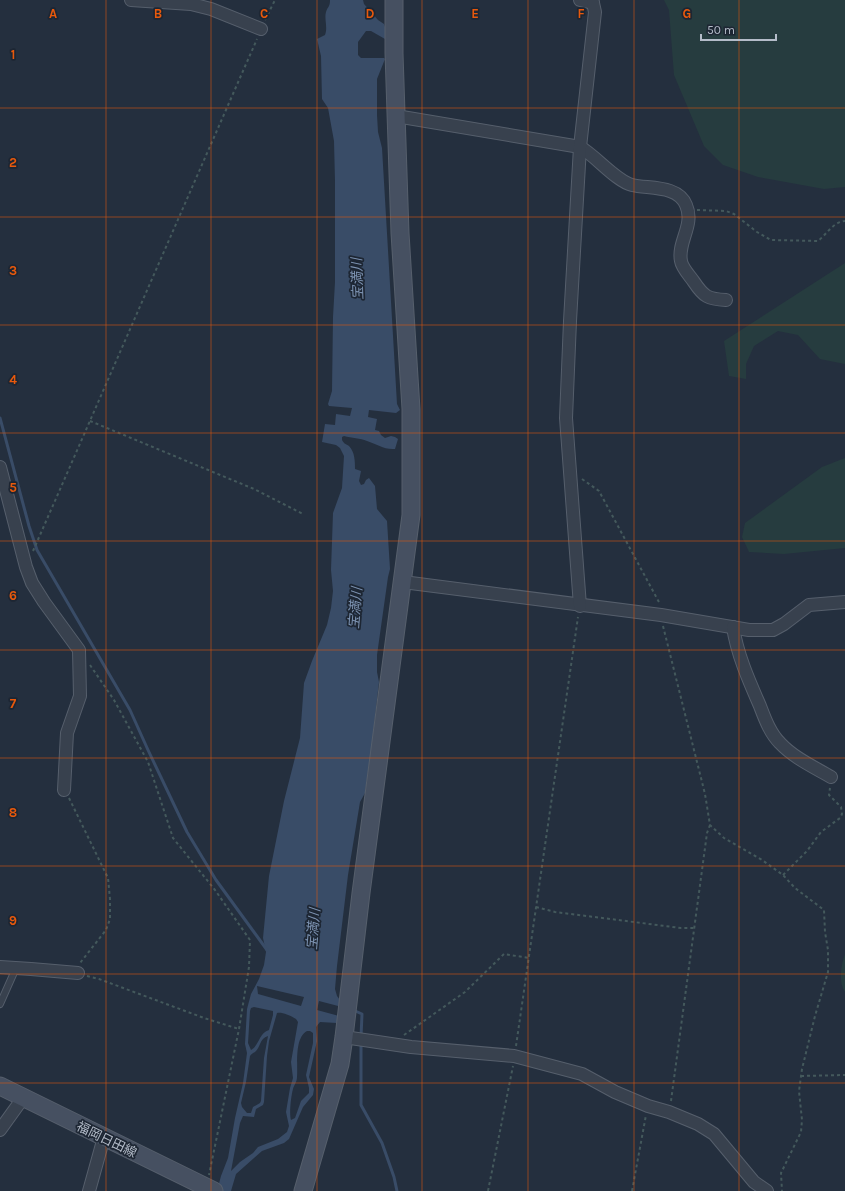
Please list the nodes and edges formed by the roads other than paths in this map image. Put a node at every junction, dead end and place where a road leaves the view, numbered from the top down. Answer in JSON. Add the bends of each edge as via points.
{"nodes":[{"id":1,"x":131,"y":0,"type":"edge"},
{"id":2,"x":394,"y":0,"type":"edge"},
{"id":3,"x":580,"y":0,"type":"edge"},
{"id":4,"x":594,"y":2,"type":"edge"},
{"id":5,"x":261,"y":29,"type":"road end"},
{"id":6,"x":396,"y":116,"type":"junction"},
{"id":7,"x":580,"y":147,"type":"junction"},
{"id":8,"x":726,"y":300,"type":"dead end"},
{"id":9,"x":0,"y":467,"type":"edge"},
{"id":10,"x":403,"y":582,"type":"junction"},
{"id":11,"x":845,"y":602,"type":"edge"},
{"id":12,"x":580,"y":606,"type":"junction"},
{"id":13,"x":733,"y":627,"type":"junction"},
{"id":14,"x":831,"y":777,"type":"road end"},
{"id":15,"x":64,"y":790,"type":"road end"},
{"id":16,"x":0,"y":967,"type":"edge"},
{"id":17,"x":16,"y":968,"type":"junction"},
{"id":18,"x":78,"y":974,"type":"road end"},
{"id":19,"x":0,"y":1004,"type":"edge"},
{"id":20,"x":344,"y":1037,"type":"junction"},
{"id":21,"x":0,"y":1086,"type":"edge"},
{"id":22,"x":23,"y":1098,"type":"junction"},
{"id":23,"x":0,"y":1130,"type":"edge"},
{"id":24,"x":104,"y":1137,"type":"junction"},
{"id":25,"x":210,"y":1190,"type":"edge"},
{"id":26,"x":89,"y":1191,"type":"edge"},
{"id":27,"x":303,"y":1191,"type":"edge"},
{"id":28,"x":767,"y":1191,"type":"edge"}],
"edges":[{"from":1,"to":5,"type":"street","via":[[191,4],[211,9]]},
{"from":2,"to":6,"type":"street"},
{"from":3,"to":4,"type":"street"},
{"from":4,"to":7,"type":"street"},
{"from":6,"to":7,"type":"street"},
{"from":6,"to":10,"type":"street","via":[[411,409],[411,515]]},
{"from":7,"to":8,"type":"street","via":[[631,185],[662,188],[677,195],[686,204],[689,214],[687,232],[681,249],[681,262],[701,292],[711,299]]},
{"from":7,"to":12,"type":"street","via":[[566,418]]},
{"from":9,"to":15,"type":"street","via":[[32,583],[79,650],[80,696],[67,733]]},
{"from":10,"to":12,"type":"street"},
{"from":10,"to":20,"type":"street"},
{"from":11,"to":13,"type":"street","via":[[809,605],[773,630]]},
{"from":12,"to":13,"type":"street"},
{"from":13,"to":14,"type":"street","via":[[746,674],[770,731],[796,756]]},
{"from":16,"to":17,"type":"street"},
{"from":17,"to":18,"type":"street"},
{"from":17,"to":19,"type":"lane"},
{"from":20,"to":27,"type":"street","via":[[340,1064]]},
{"from":20,"to":28,"type":"street","via":[[514,1056],[582,1074],[615,1092],[698,1124],[714,1134],[754,1182]]},
{"from":21,"to":22,"type":"street","name":"福岡日田線"},
{"from":22,"to":23,"type":"street"},
{"from":22,"to":24,"type":"street","name":"福岡日田線"},
{"from":24,"to":25,"type":"street","name":"福岡日田線"},
{"from":24,"to":26,"type":"street"}]}
